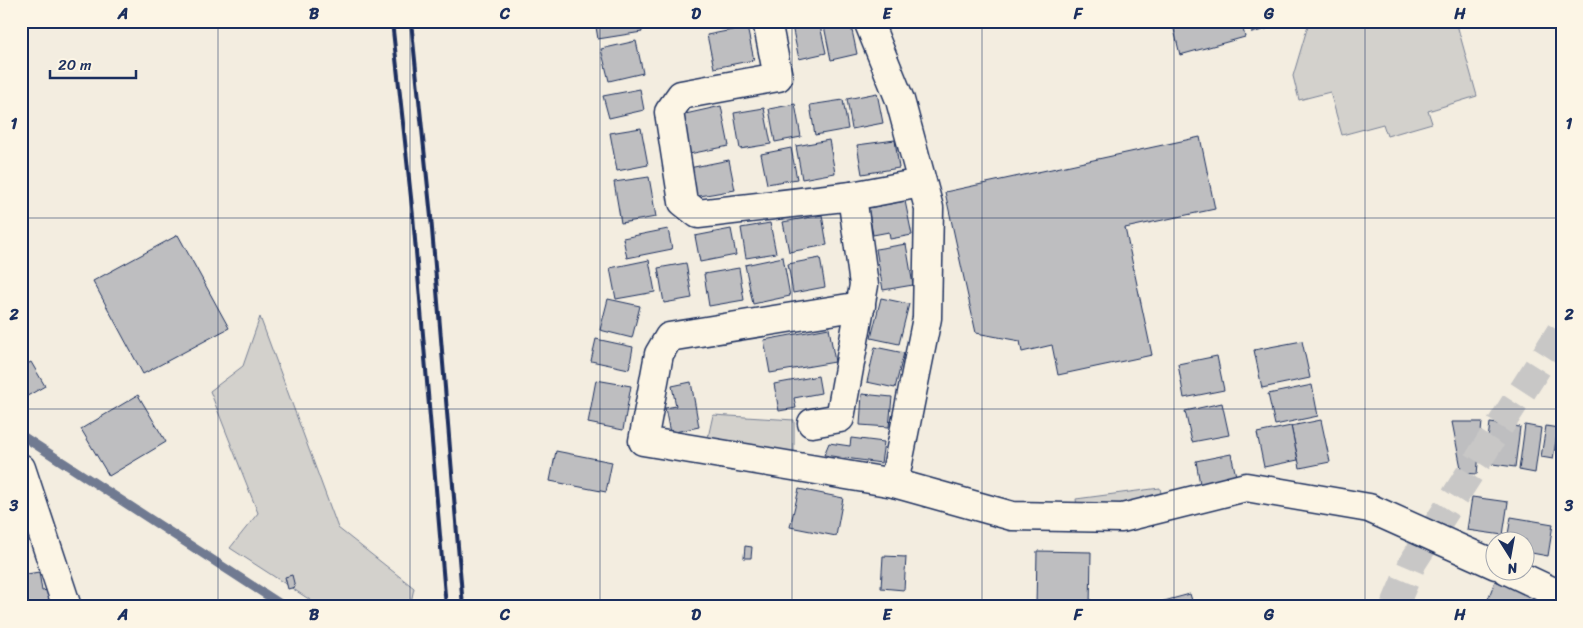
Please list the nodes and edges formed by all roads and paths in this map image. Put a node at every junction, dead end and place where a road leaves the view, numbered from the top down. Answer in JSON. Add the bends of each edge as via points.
{"nodes":[{"id":1,"x":767,"y":21,"type":"edge"},
{"id":2,"x":868,"y":21,"type":"edge"},
{"id":3,"x":921,"y":183,"type":"junction"},
{"id":4,"x":852,"y":196,"type":"junction"},
{"id":5,"x":861,"y":306,"type":"junction"},
{"id":6,"x":812,"y":423,"type":"dead end"},
{"id":7,"x":21,"y":468,"type":"edge"},
{"id":8,"x":894,"y":483,"type":"junction"},
{"id":9,"x":1486,"y":561,"type":"edge"},
{"id":10,"x":1528,"y":580,"type":"edge"},
{"id":11,"x":1562,"y":596,"type":"edge"},
{"id":12,"x":67,"y":607,"type":"edge"}],
"edges":[{"from":1,"to":4,"type":"street","via":[[778,77],[681,95],[669,112],[683,202],[698,214]]},
{"from":2,"to":3,"type":"street","via":[[900,100]]},
{"from":3,"to":4,"type":"street"},
{"from":3,"to":8,"type":"street","via":[[929,208],[928,318]]},
{"from":4,"to":5,"type":"street","via":[[864,285]]},
{"from":5,"to":6,"type":"street","via":[[840,418]]},
{"from":5,"to":8,"type":"street","via":[[669,337],[659,354],[643,441]]},
{"from":7,"to":12,"type":"street"},
{"from":8,"to":9,"type":"street","via":[[1012,516],[1122,518],[1246,487],[1369,508]]},
{"from":10,"to":11,"type":"street"}]}
